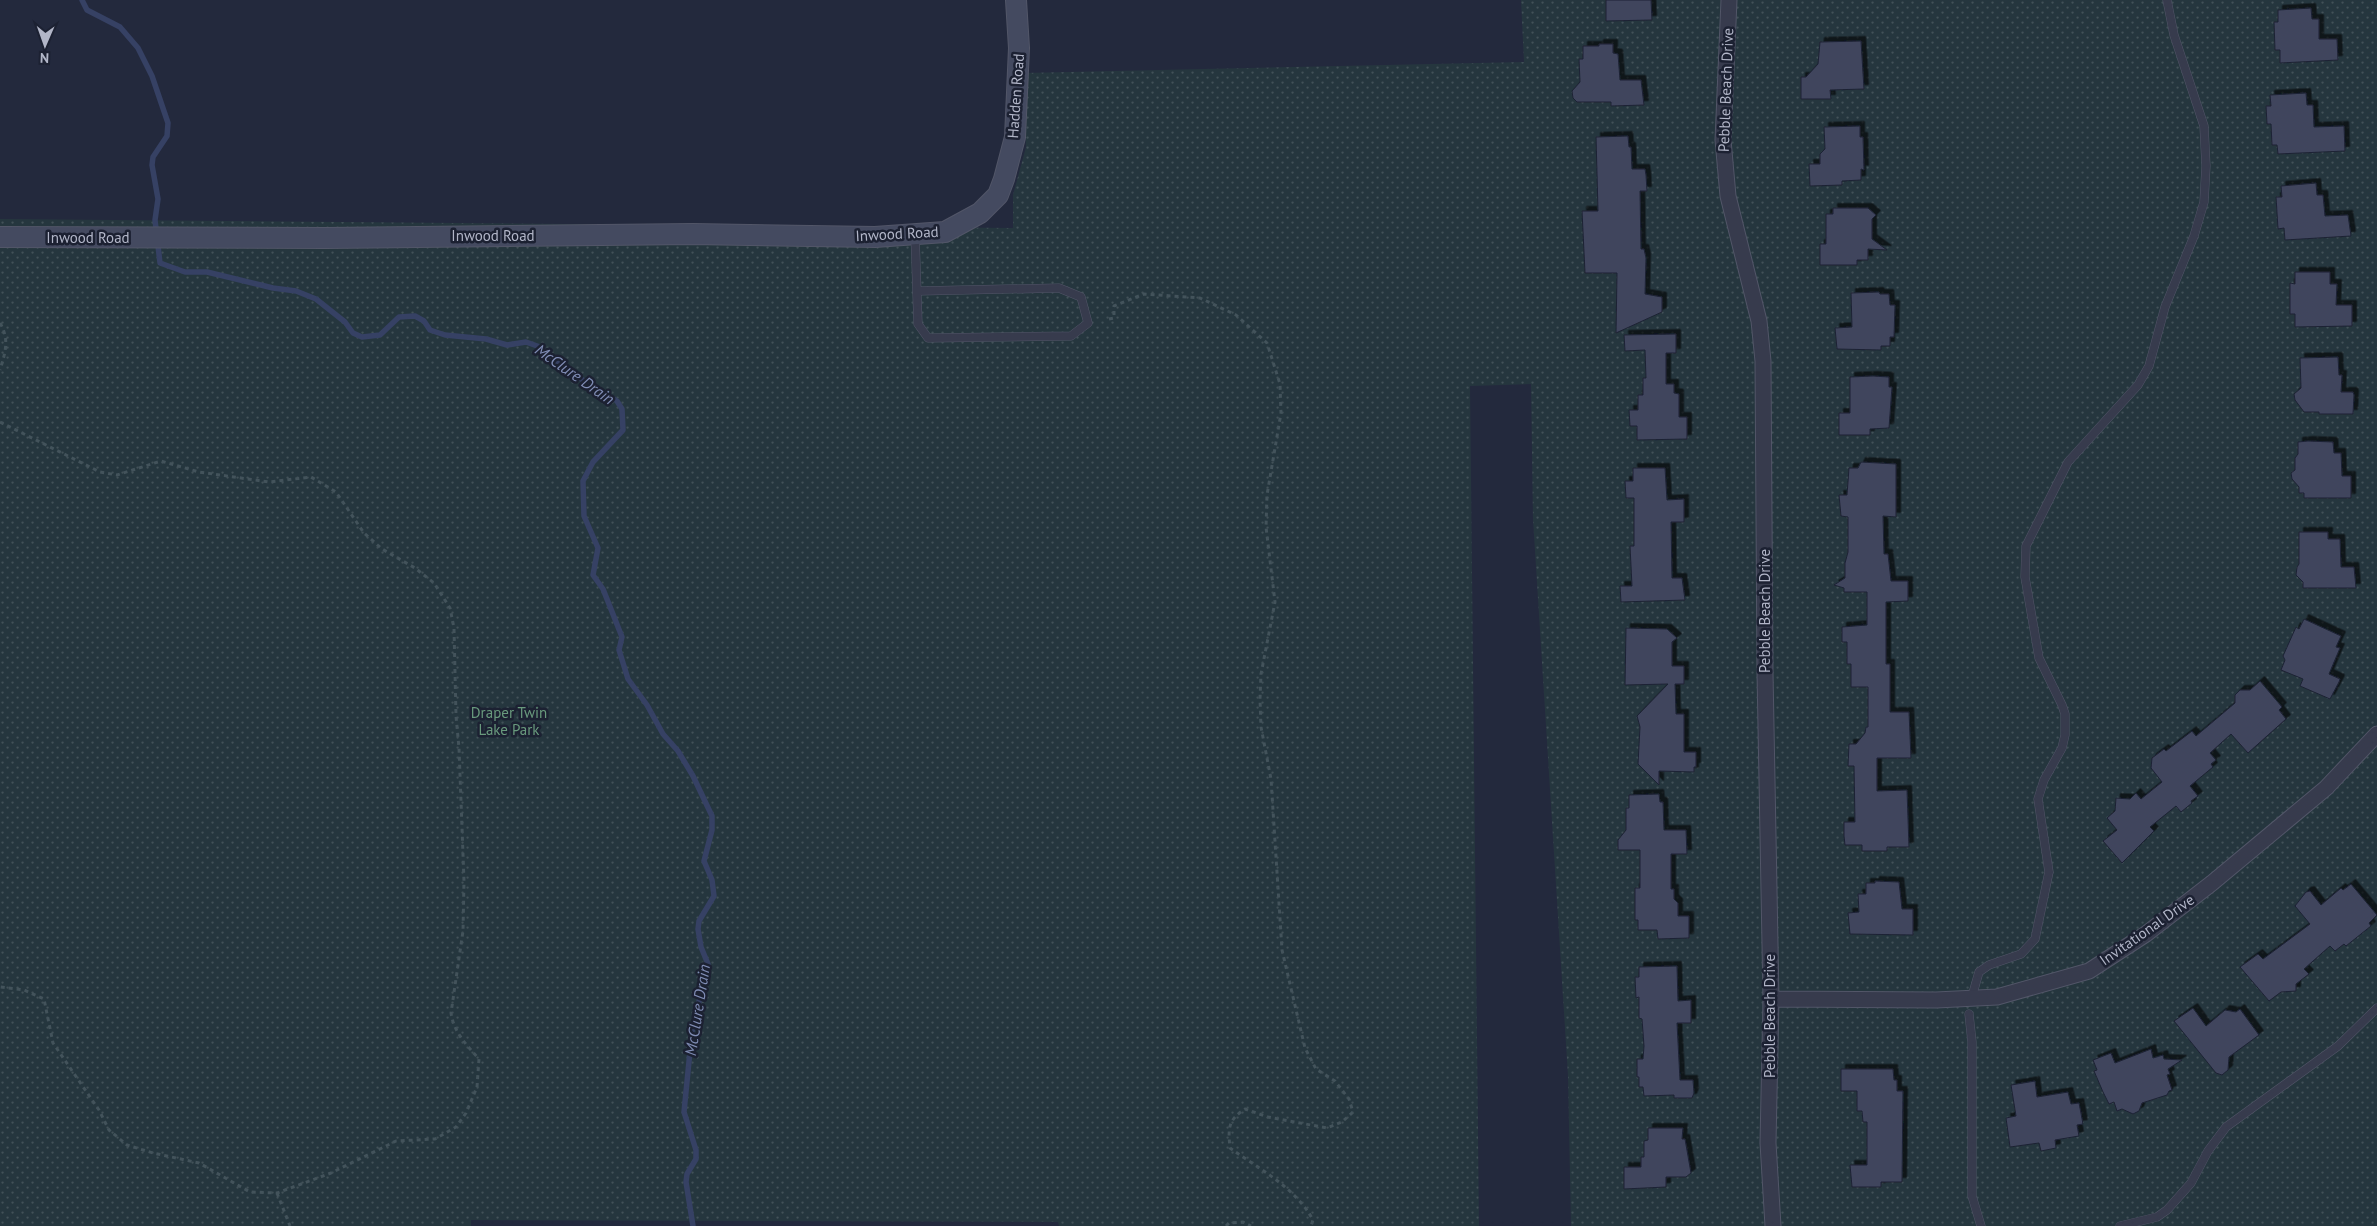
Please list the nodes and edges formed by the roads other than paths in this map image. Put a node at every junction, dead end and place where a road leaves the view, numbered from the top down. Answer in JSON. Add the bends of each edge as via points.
{"nodes":[{"id":1,"x":1016,"y":0,"type":"edge"},
{"id":2,"x":1729,"y":0,"type":"edge"},
{"id":3,"x":2167,"y":0,"type":"edge"},
{"id":4,"x":980,"y":213,"type":"joint"},
{"id":5,"x":915,"y":234,"type":"junction"},
{"id":6,"x":0,"y":238,"type":"edge"},
{"id":7,"x":918,"y":291,"type":"junction"},
{"id":8,"x":2377,"y":734,"type":"edge"},
{"id":9,"x":1972,"y":993,"type":"dead end"},
{"id":10,"x":1771,"y":999,"type":"junction"},
{"id":11,"x":2377,"y":1008,"type":"edge"},
{"id":12,"x":1969,"y":1014,"type":"dead end"},
{"id":13,"x":1773,"y":1226,"type":"edge"},
{"id":14,"x":1981,"y":1226,"type":"edge"},
{"id":15,"x":2120,"y":1226,"type":"edge"}],
"edges":[{"from":1,"to":4,"type":"street","name":"Hadden Road","via":[[1019,48],[1015,137],[998,196]]},
{"from":2,"to":10,"type":"street","name":"Pebble Beach Drive","via":[[1723,140],[1728,196],[1759,321],[1763,360]]},
{"from":3,"to":9,"type":"lane","via":[[2174,35],[2204,126],[2204,202],[2165,307],[2149,366],[2138,384],[2068,462],[2026,546],[2025,576],[2038,650],[2065,714],[2062,748],[2044,780],[2038,799],[2049,872],[2035,939],[2021,954],[1983,968],[1976,977]]},
{"from":4,"to":5,"type":"street","name":"Inwood Road","via":[[944,232]]},
{"from":5,"to":6,"type":"street","name":"Inwood Road","via":[[875,237],[693,234]]},
{"from":5,"to":7,"type":"lane"},
{"from":7,"to":7,"type":"lane","via":[[918,324],[928,338],[1071,336],[1088,323],[1081,297],[1059,288]]},
{"from":8,"to":10,"type":"street","name":"Invitational Drive","via":[[2326,788],[2212,883],[2146,934],[2089,971],[1998,997]]},
{"from":10,"to":13,"type":"street","name":"Pebble Beach Drive","via":[[1768,1143]]},
{"from":11,"to":15,"type":"lane","via":[[2338,1046],[2226,1128],[2208,1150],[2191,1183],[2167,1210],[2157,1217]]},
{"from":12,"to":14,"type":"lane","via":[[1972,1042],[1972,1196]]}]}
